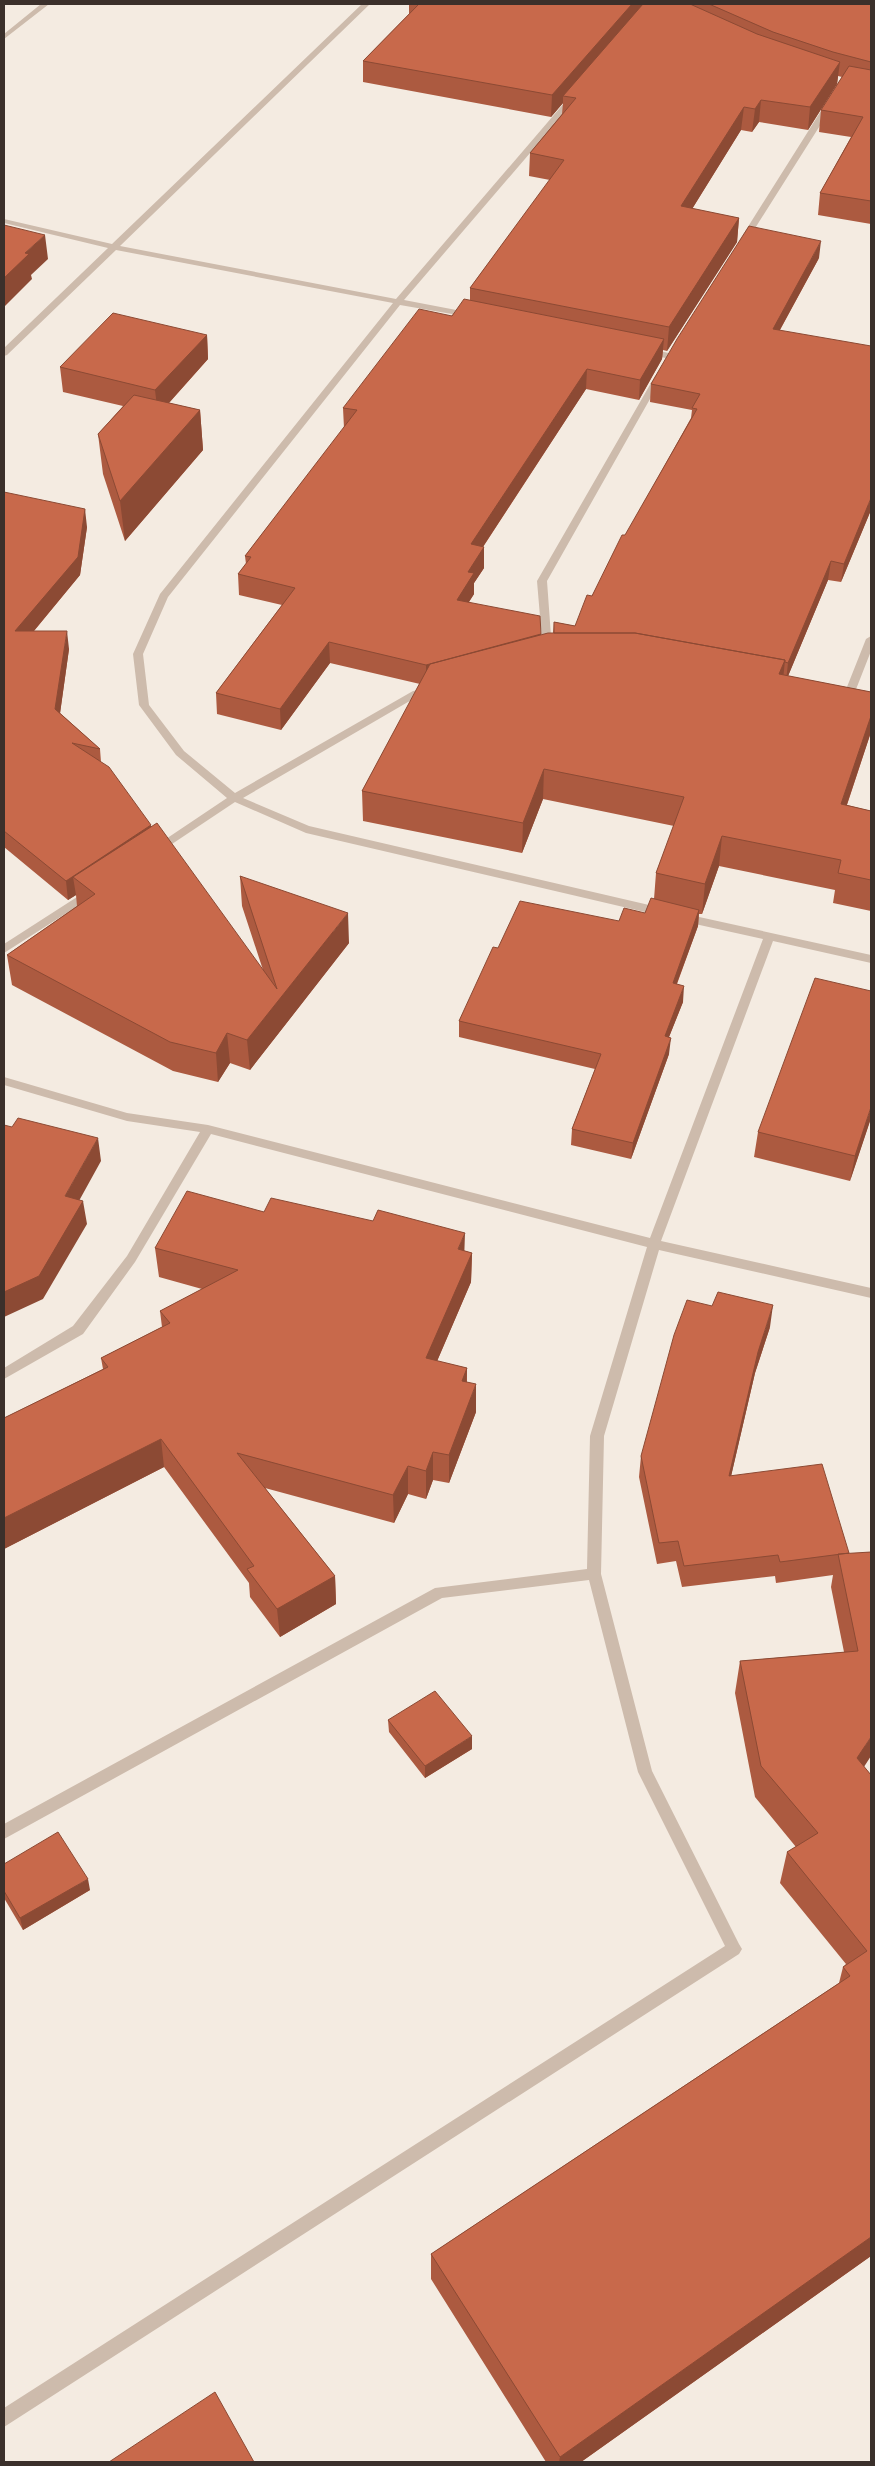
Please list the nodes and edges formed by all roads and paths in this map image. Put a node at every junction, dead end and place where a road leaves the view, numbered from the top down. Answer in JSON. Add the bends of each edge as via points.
{"nodes":[{"id":1,"x":45,"y":4,"type":"edge"},
{"id":2,"x":366,"y":4,"type":"edge"},
{"id":3,"x":4,"y":37,"type":"edge"},
{"id":4,"x":583,"y":86,"type":"edge"},
{"id":5,"x":832,"y":100,"type":"edge"},
{"id":6,"x":4,"y":221,"type":"edge"},
{"id":7,"x":114,"y":247,"type":"junction"},
{"id":8,"x":738,"y":249,"type":"edge"},
{"id":9,"x":399,"y":301,"type":"junction"},
{"id":10,"x":486,"y":319,"type":"edge"},
{"id":11,"x":641,"y":350,"type":"edge"},
{"id":12,"x":4,"y":353,"type":"edge"},
{"id":13,"x":871,"y":639,"type":"edge"},
{"id":14,"x":548,"y":659,"type":"edge"},
{"id":15,"x":445,"y":686,"type":"edge"},
{"id":16,"x":847,"y":697,"type":"edge"},
{"id":17,"x":234,"y":798,"type":"junction"},
{"id":18,"x":144,"y":857,"type":"edge"},
{"id":19,"x":103,"y":884,"type":"edge"},
{"id":20,"x":769,"y":937,"type":"junction"},
{"id":21,"x":4,"y":949,"type":"edge"},
{"id":22,"x":871,"y":959,"type":"edge"},
{"id":23,"x":4,"y":1081,"type":"edge"},
{"id":24,"x":208,"y":1129,"type":"junction"},
{"id":25,"x":654,"y":1244,"type":"junction"},
{"id":26,"x":871,"y":1293,"type":"edge"},
{"id":27,"x":4,"y":1374,"type":"edge"},
{"id":28,"x":594,"y":1574,"type":"junction"},
{"id":29,"x":4,"y":1832,"type":"edge"},
{"id":30,"x":4,"y":2418,"type":"edge"}],
"edges":[{"from":1,"to":3,"type":"street"},
{"from":2,"to":7,"type":"street"},
{"from":4,"to":9,"type":"street"},
{"from":5,"to":8,"type":"street"},
{"from":6,"to":7,"type":"street"},
{"from":7,"to":9,"type":"street"},
{"from":7,"to":12,"type":"street"},
{"from":9,"to":10,"type":"street"},
{"from":9,"to":17,"type":"street","via":[[163,596],[138,654],[144,705],[180,753]]},
{"from":11,"to":14,"type":"street","via":[[673,352],[542,581]]},
{"from":13,"to":16,"type":"street"},
{"from":15,"to":17,"type":"street","via":[[417,693]]},
{"from":17,"to":18,"type":"street"},
{"from":17,"to":20,"type":"street","via":[[306,829]]},
{"from":19,"to":21,"type":"street"},
{"from":20,"to":22,"type":"street"},
{"from":20,"to":25,"type":"street"},
{"from":23,"to":24,"type":"street","via":[[126,1117]]},
{"from":24,"to":25,"type":"street"},
{"from":24,"to":27,"type":"street","via":[[130,1259],[78,1330]]},
{"from":25,"to":26,"type":"street"},
{"from":25,"to":28,"type":"street","via":[[597,1436]]},
{"from":28,"to":29,"type":"street","via":[[440,1592]]},
{"from":28,"to":30,"type":"street","via":[[645,1772],[734,1950]]}]}
